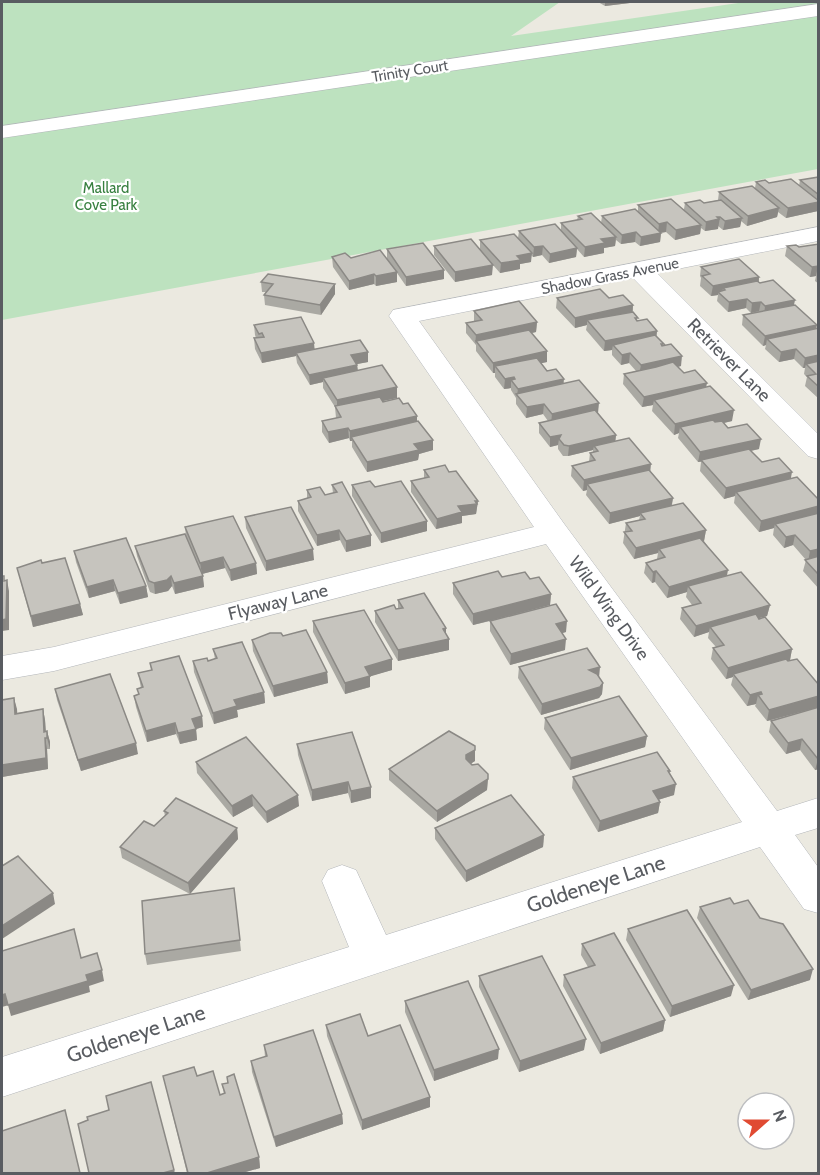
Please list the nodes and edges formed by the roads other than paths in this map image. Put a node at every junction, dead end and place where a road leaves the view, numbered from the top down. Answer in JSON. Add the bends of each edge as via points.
{"nodes":[{"id":1,"x":819,"y":10,"type":"edge"},
{"id":2,"x":2,"y":132,"type":"edge"},
{"id":3,"x":819,"y":234,"type":"edge"},
{"id":4,"x":639,"y":270,"type":"junction"},
{"id":5,"x":402,"y":316,"type":"joint"},
{"id":6,"x":819,"y":450,"type":"edge"},
{"id":7,"x":554,"y":532,"type":"junction"},
{"id":8,"x":2,"y":668,"type":"edge"},
{"id":9,"x":819,"y":813,"type":"edge"},
{"id":10,"x":769,"y":828,"type":"junction"},
{"id":11,"x":342,"y":881,"type":"dead end"},
{"id":12,"x":819,"y":897,"type":"edge"},
{"id":13,"x":374,"y":957,"type":"junction"},
{"id":14,"x":2,"y":1077,"type":"edge"}],
"edges":[{"from":1,"to":2,"type":"street","name":"Trinity Court"},
{"from":3,"to":4,"type":"street","name":"Shadow Grass Avenue"},
{"from":4,"to":5,"type":"street","name":"Shadow Grass Avenue"},
{"from":4,"to":6,"type":"street","name":"Retriever Lane"},
{"from":5,"to":7,"type":"street","name":"Wild Wing Drive"},
{"from":7,"to":8,"type":"street","name":"Flyaway Lane","via":[[66,656]]},
{"from":7,"to":10,"type":"street","name":"Wild Wing Drive"},
{"from":9,"to":10,"type":"street","name":"Goldeneye Lane"},
{"from":10,"to":12,"type":"street","name":"Wild Wing Drive"},
{"from":10,"to":13,"type":"street","name":"Goldeneye Lane"},
{"from":11,"to":13,"type":"street"},
{"from":13,"to":14,"type":"street","name":"Goldeneye Lane"}]}
